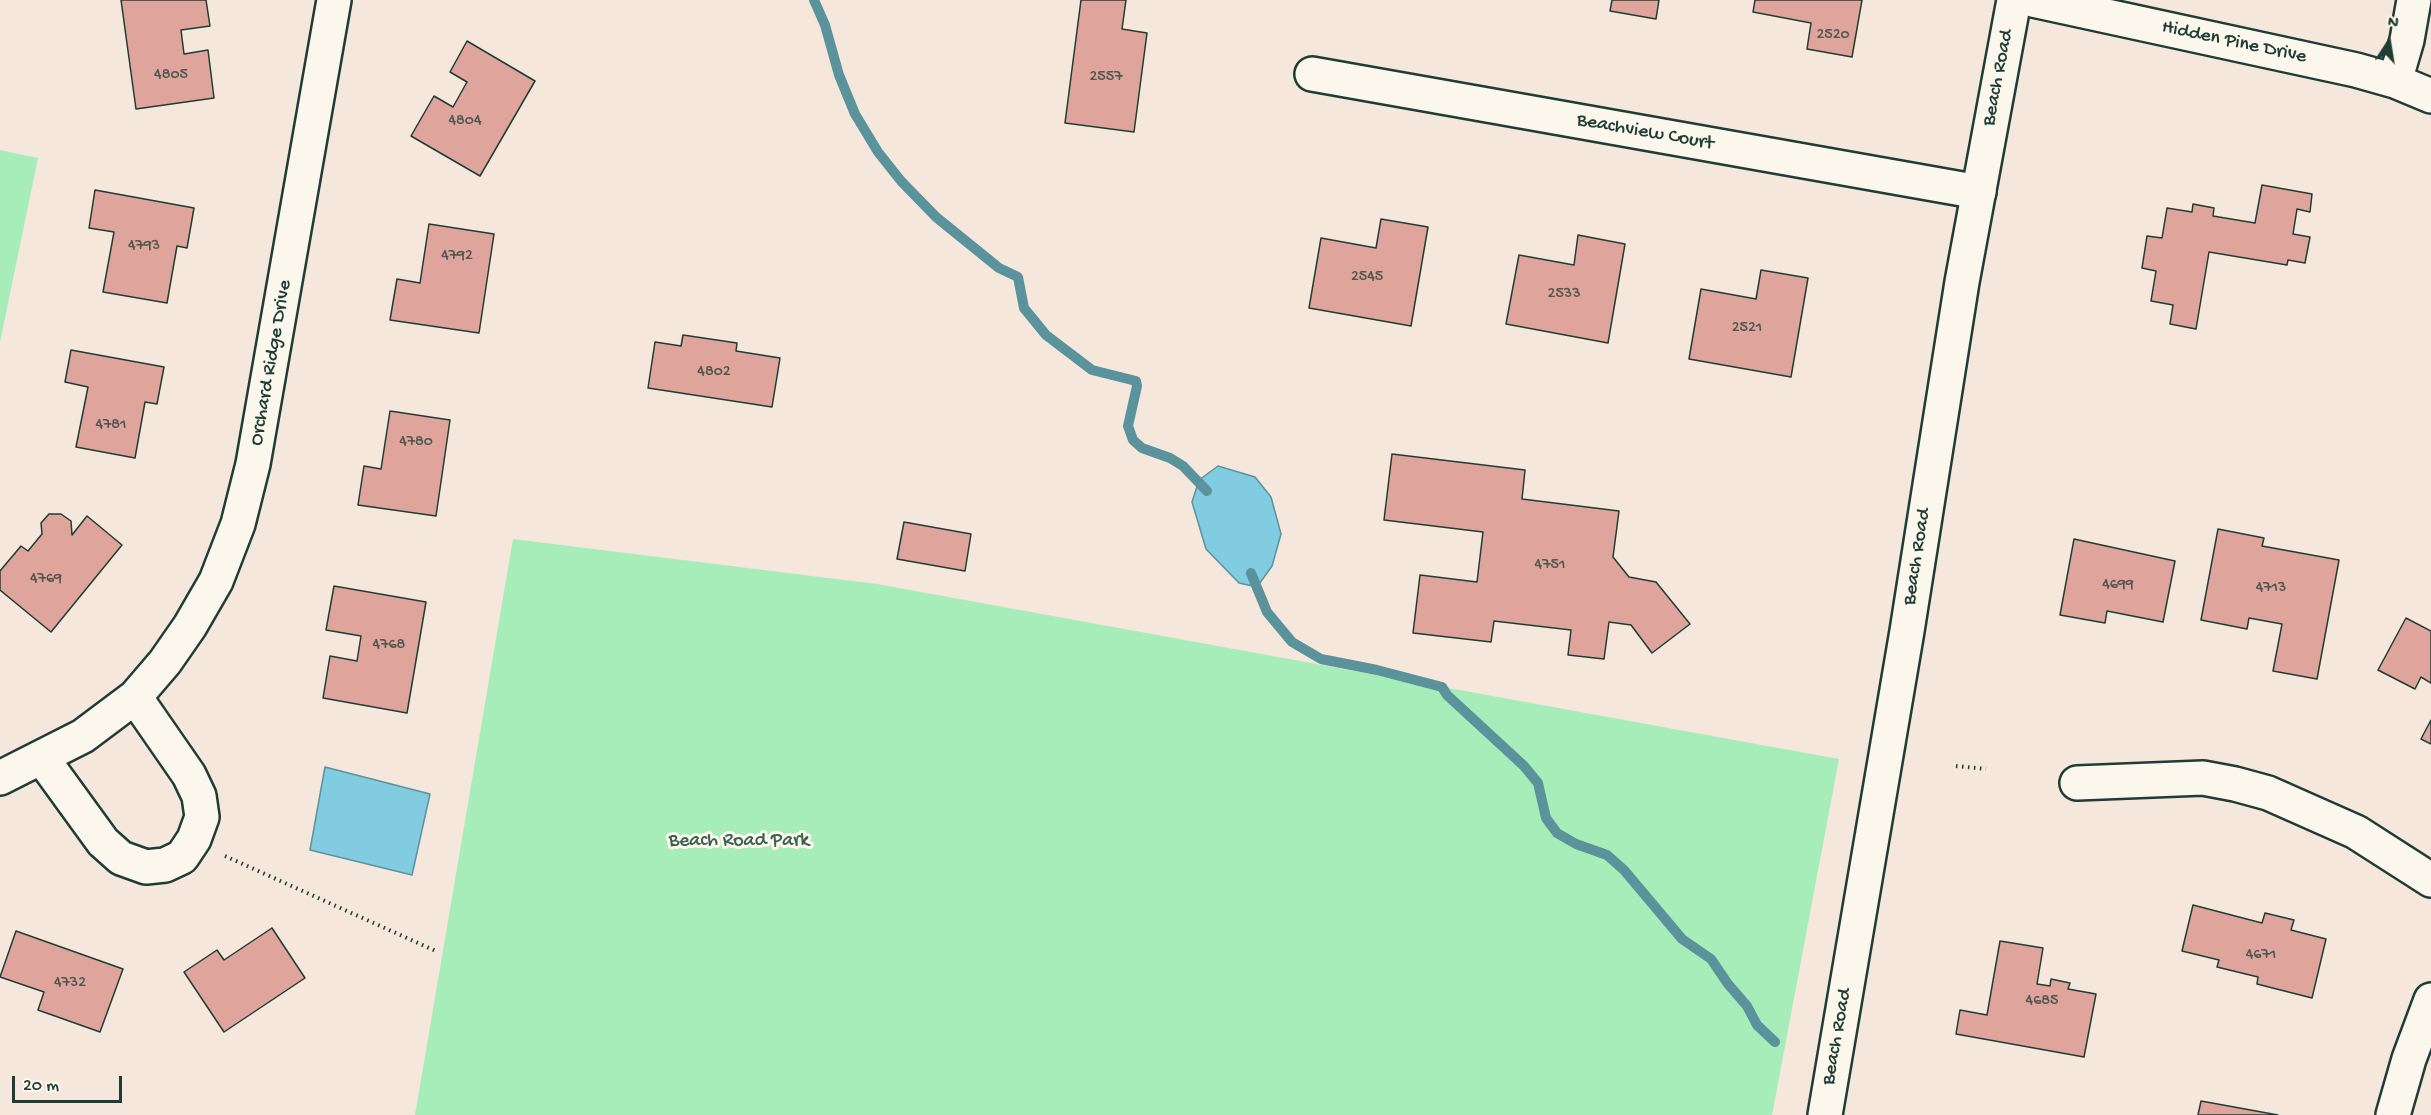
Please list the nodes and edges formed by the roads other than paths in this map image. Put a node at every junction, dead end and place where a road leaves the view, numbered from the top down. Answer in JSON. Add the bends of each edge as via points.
{"nodes":[{"id":1,"x":334,"y":0,"type":"edge"},
{"id":2,"x":2014,"y":0,"type":"edge"},
{"id":3,"x":2033,"y":0,"type":"edge"},
{"id":4,"x":2414,"y":0,"type":"edge"},
{"id":5,"x":1312,"y":74,"type":"dead end"},
{"id":6,"x":2395,"y":81,"type":"junction"},
{"id":7,"x":2431,"y":96,"type":"edge"},
{"id":8,"x":1978,"y":192,"type":"junction"},
{"id":9,"x":135,"y":697,"type":"junction"},
{"id":10,"x":42,"y":758,"type":"junction"},
{"id":11,"x":0,"y":778,"type":"edge"},
{"id":12,"x":2077,"y":783,"type":"dead end"},
{"id":13,"x":2431,"y":880,"type":"edge"},
{"id":14,"x":2431,"y":1000,"type":"edge"},
{"id":15,"x":1825,"y":1115,"type":"edge"},
{"id":16,"x":2393,"y":1115,"type":"edge"}],
"edges":[{"from":1,"to":9,"type":"street","name":"Orchard Ridge Drive","via":[[253,464],[238,524],[216,580],[190,626]]},
{"from":2,"to":8,"type":"street","name":"Beach Road"},
{"from":3,"to":6,"type":"street","name":"Hidden Pine Drive"},
{"from":4,"to":6,"type":"street"},
{"from":5,"to":8,"type":"street","name":"Beachview Court"},
{"from":6,"to":7,"type":"street","name":"Hidden Pine Drive"},
{"from":8,"to":15,"type":"street","name":"Beach Road"},
{"from":9,"to":10,"type":"street","name":"Orchard Ridge Drive","via":[[83,736]]},
{"from":9,"to":10,"type":"street","via":[[189,774],[199,796],[202,818],[182,857],[165,865],[146,867],[121,858],[102,842]]},
{"from":10,"to":11,"type":"street","name":"Orchard Ridge Drive"},
{"from":12,"to":13,"type":"street","via":[[2203,778],[2268,793],[2356,832]]},
{"from":14,"to":16,"type":"street"}]}
